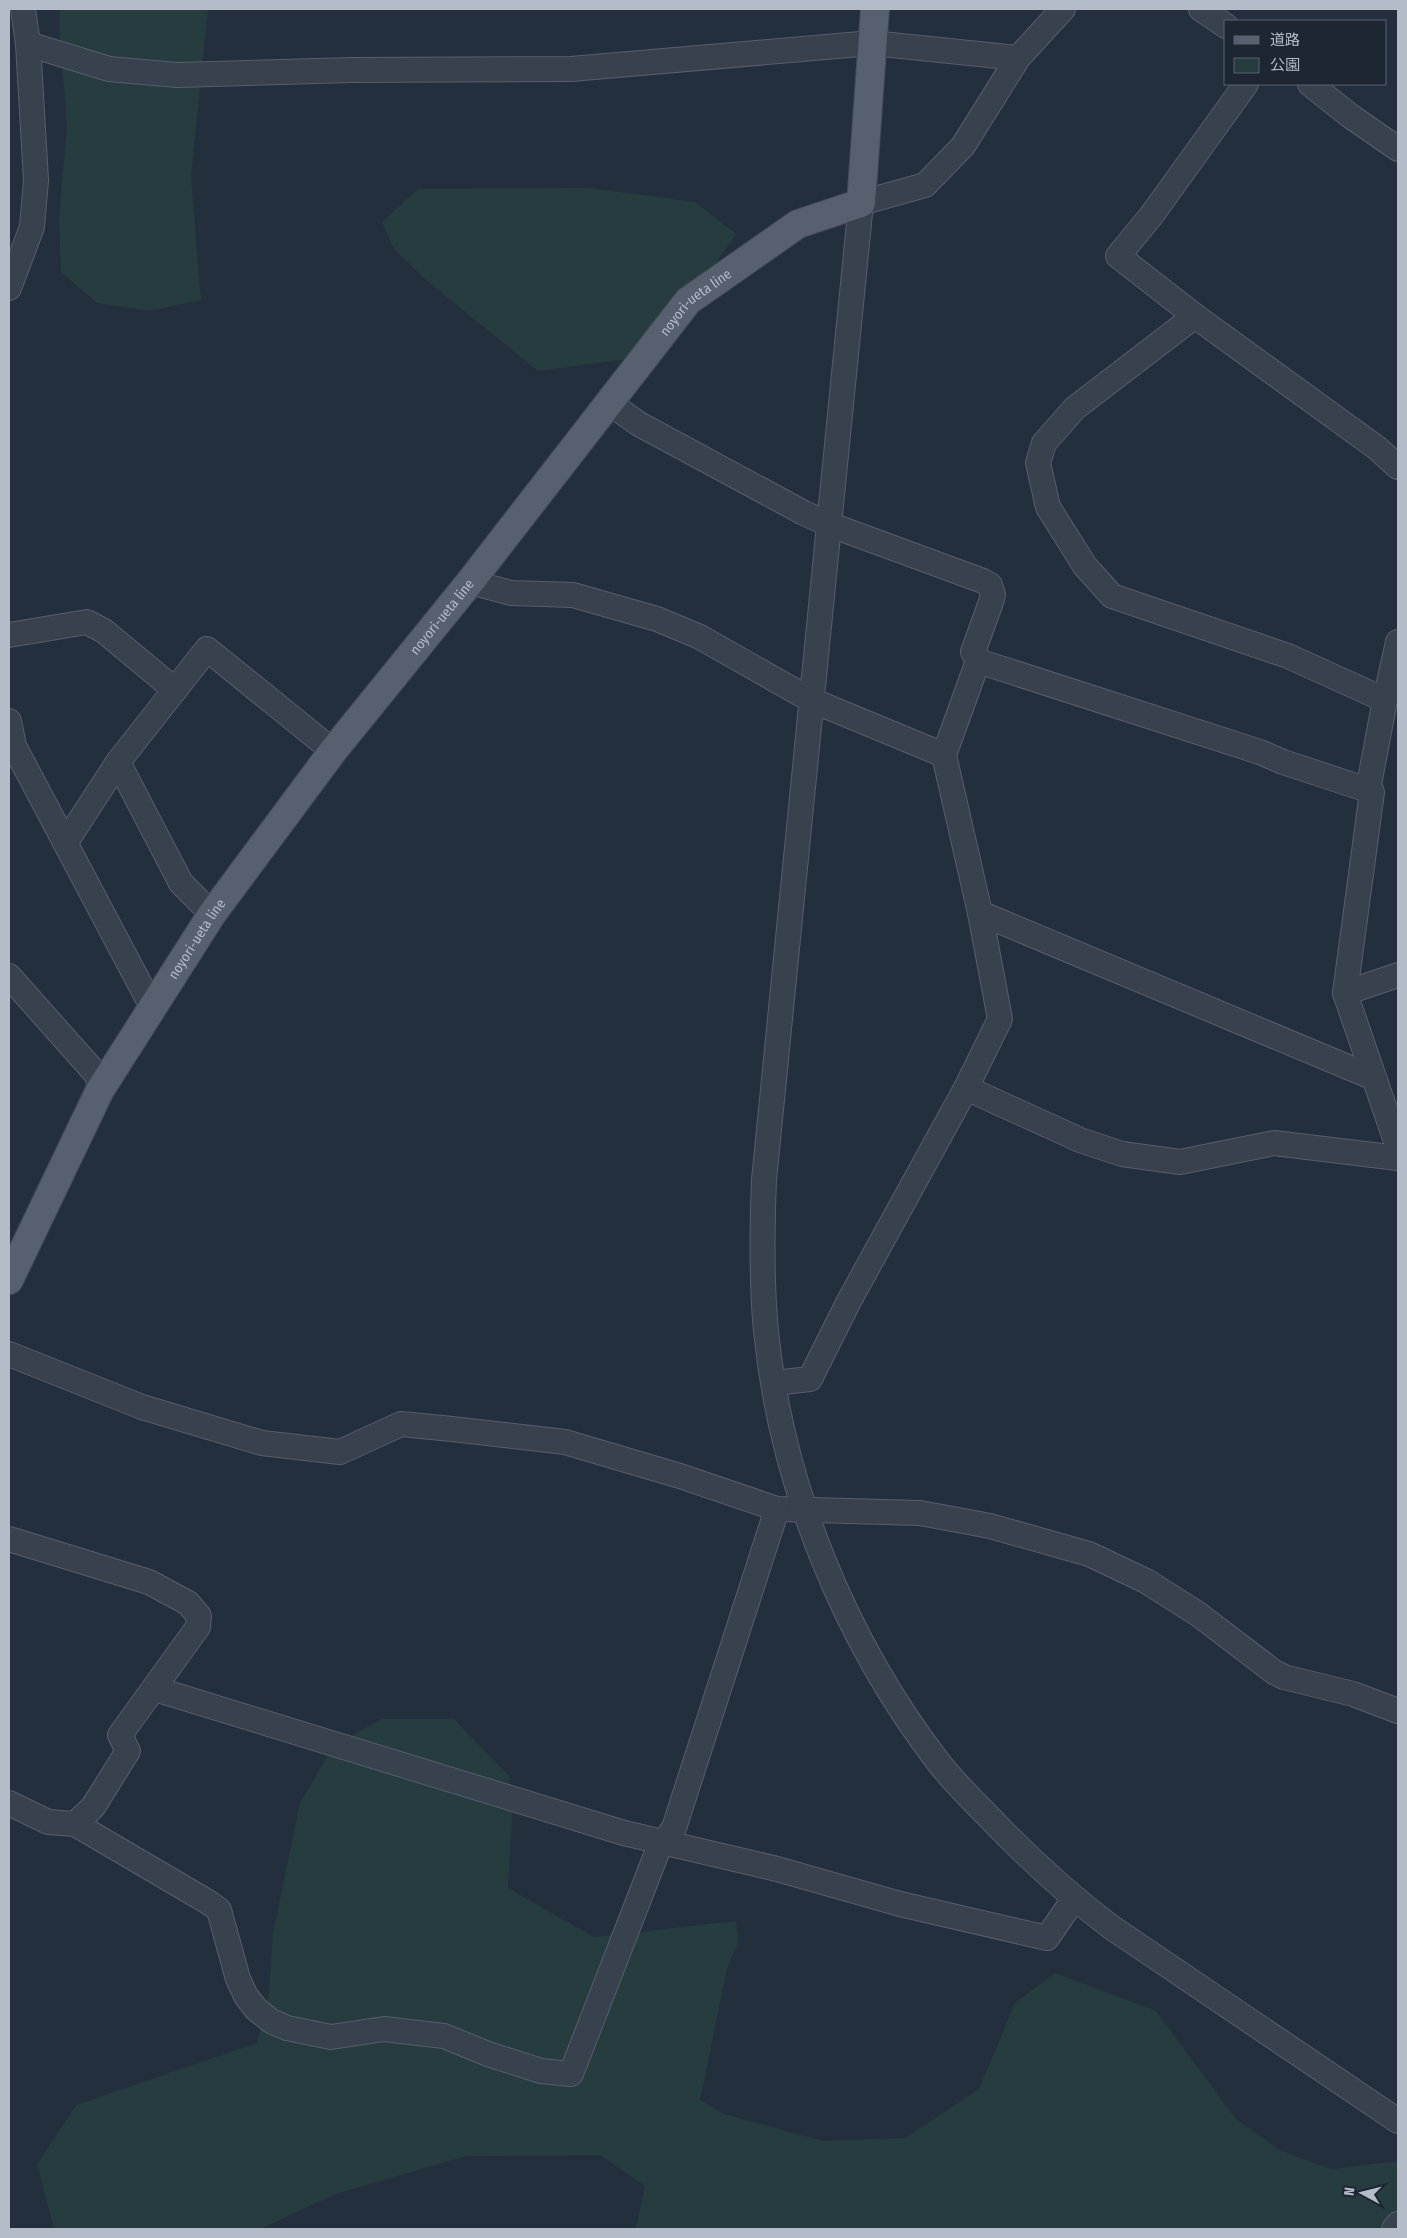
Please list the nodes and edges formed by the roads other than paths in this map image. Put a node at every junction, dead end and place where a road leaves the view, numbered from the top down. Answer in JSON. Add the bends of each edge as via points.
{"nodes":[{"id":1,"x":23,"y":9,"type":"edge"},
{"id":2,"x":874,"y":9,"type":"edge"},
{"id":3,"x":1063,"y":9,"type":"edge"},
{"id":4,"x":1201,"y":9,"type":"edge"},
{"id":5,"x":1224,"y":25,"type":"edge"},
{"id":6,"x":872,"y":43,"type":"junction"},
{"id":7,"x":28,"y":44,"type":"junction"},
{"id":8,"x":1018,"y":58,"type":"junction"},
{"id":9,"x":1245,"y":85,"type":"edge"},
{"id":10,"x":1311,"y":85,"type":"edge"},
{"id":11,"x":1398,"y":149,"type":"edge"},
{"id":12,"x":861,"y":203,"type":"junction"},
{"id":13,"x":9,"y":288,"type":"edge"},
{"id":14,"x":1195,"y":316,"type":"junction"},
{"id":15,"x":608,"y":402,"type":"junction"},
{"id":16,"x":1398,"y":467,"type":"edge"},
{"id":17,"x":828,"y":524,"type":"junction"},
{"id":18,"x":470,"y":582,"type":"junction"},
{"id":19,"x":9,"y":635,"type":"edge"},
{"id":20,"x":1397,"y":648,"type":"edge"},
{"id":21,"x":978,"y":661,"type":"junction"},
{"id":22,"x":175,"y":690,"type":"junction"},
{"id":23,"x":811,"y":700,"type":"junction"},
{"id":24,"x":1385,"y":700,"type":"junction"},
{"id":25,"x":9,"y":721,"type":"edge"},
{"id":26,"x":11,"y":750,"type":"edge"},
{"id":27,"x":333,"y":751,"type":"junction"},
{"id":28,"x":944,"y":755,"type":"junction"},
{"id":29,"x":118,"y":762,"type":"junction"},
{"id":30,"x":1368,"y":790,"type":"junction"},
{"id":31,"x":66,"y":842,"type":"junction"},
{"id":32,"x":980,"y":913,"type":"junction"},
{"id":33,"x":212,"y":914,"type":"junction"},
{"id":34,"x":1398,"y":975,"type":"edge"},
{"id":35,"x":9,"y":976,"type":"edge"},
{"id":36,"x":1345,"y":993,"type":"junction"},
{"id":37,"x":152,"y":1007,"type":"junction"},
{"id":38,"x":1374,"y":1078,"type":"junction"},
{"id":39,"x":966,"y":1088,"type":"junction"},
{"id":40,"x":100,"y":1090,"type":"junction"},
{"id":41,"x":1398,"y":1147,"type":"edge"},
{"id":42,"x":1398,"y":1158,"type":"edge"},
{"id":43,"x":9,"y":1280,"type":"edge"},
{"id":44,"x":9,"y":1354,"type":"edge"},
{"id":45,"x":774,"y":1384,"type":"junction"},
{"id":46,"x":777,"y":1509,"type":"junction"},
{"id":47,"x":805,"y":1511,"type":"junction"},
{"id":48,"x":9,"y":1539,"type":"edge"},
{"id":49,"x":155,"y":1689,"type":"junction"},
{"id":50,"x":1398,"y":1711,"type":"edge"},
{"id":51,"x":9,"y":1803,"type":"edge"},
{"id":52,"x":75,"y":1824,"type":"junction"},
{"id":53,"x":663,"y":1841,"type":"junction"},
{"id":54,"x":1074,"y":1899,"type":"junction"},
{"id":55,"x":1398,"y":2121,"type":"edge"},
{"id":56,"x":1398,"y":2224,"type":"edge"},
{"id":57,"x":1394,"y":2229,"type":"edge"}],
"edges":[{"from":1,"to":7,"type":"street"},
{"from":2,"to":6,"type":"main road"},
{"from":3,"to":8,"type":"street"},
{"from":4,"to":5,"type":"street"},
{"from":6,"to":7,"type":"street","via":[[571,69],[176,75],[109,69]]},
{"from":6,"to":8,"type":"street"},
{"from":6,"to":12,"type":"main road"},
{"from":7,"to":13,"type":"street","via":[[36,180],[32,227]]},
{"from":8,"to":12,"type":"street","via":[[963,146],[926,185]]},
{"from":9,"to":14,"type":"street","via":[[1151,216],[1118,256]]},
{"from":10,"to":11,"type":"street"},
{"from":12,"to":15,"type":"main road","name":"noyori-ueta line","via":[[798,224],[688,301]]},
{"from":12,"to":17,"type":"street"},
{"from":14,"to":16,"type":"street","via":[[1377,448]]},
{"from":14,"to":24,"type":"street","via":[[1075,408],[1044,443],[1038,463],[1048,507],[1085,566],[1112,596],[1288,656]]},
{"from":15,"to":17,"type":"street","via":[[639,424]]},
{"from":15,"to":18,"type":"main road","name":"noyori-ueta line"},
{"from":17,"to":21,"type":"street","via":[[990,585],[993,595],[973,652]]},
{"from":17,"to":23,"type":"street"},
{"from":18,"to":23,"type":"street","via":[[511,592],[573,595],[657,619],[700,637]]},
{"from":18,"to":27,"type":"main road","name":"noyori-ueta line"},
{"from":19,"to":22,"type":"street","via":[[87,622],[104,631]]},
{"from":20,"to":24,"type":"street"},
{"from":21,"to":28,"type":"street"},
{"from":21,"to":30,"type":"street"},
{"from":22,"to":27,"type":"street","via":[[207,649]]},
{"from":22,"to":29,"type":"street"},
{"from":23,"to":28,"type":"street"},
{"from":23,"to":45,"type":"street","via":[[764,1180],[761,1267]]},
{"from":24,"to":30,"type":"street"},
{"from":25,"to":26,"type":"street"},
{"from":26,"to":31,"type":"street"},
{"from":27,"to":33,"type":"main road","name":"noyori-ueta line"},
{"from":28,"to":32,"type":"street"},
{"from":29,"to":31,"type":"street"},
{"from":29,"to":33,"type":"street","via":[[181,883]]},
{"from":30,"to":36,"type":"street","via":[[1372,792]]},
{"from":31,"to":37,"type":"street"},
{"from":32,"to":38,"type":"street"},
{"from":32,"to":39,"type":"street","via":[[1000,1019]]},
{"from":33,"to":37,"type":"main road","name":"noyori-ueta line"},
{"from":34,"to":36,"type":"street"},
{"from":35,"to":40,"type":"street","via":[[97,1075]]},
{"from":36,"to":38,"type":"street"},
{"from":37,"to":40,"type":"main road","name":"noyori-ueta line"},
{"from":38,"to":41,"type":"street"},
{"from":39,"to":42,"type":"street","via":[[1080,1140],[1122,1154],[1180,1162],[1274,1143]]},
{"from":39,"to":45,"type":"street","via":[[810,1379]]},
{"from":40,"to":43,"type":"main road","name":"noyori-ueta line"},
{"from":44,"to":46,"type":"street","via":[[142,1407],[262,1443],[340,1452],[401,1424],[565,1442]]},
{"from":45,"to":47,"type":"street"},
{"from":46,"to":47,"type":"street"},
{"from":46,"to":53,"type":"street","via":[[674,1828]]},
{"from":47,"to":50,"type":"street","via":[[920,1513],[990,1526],[1089,1554],[1146,1581],[1198,1614],[1274,1672]]},
{"from":47,"to":54,"type":"street","via":[[848,1612],[878,1671],[909,1720],[940,1764],[974,1802]]},
{"from":48,"to":49,"type":"street","via":[[148,1582],[188,1603],[199,1616],[198,1627]]},
{"from":49,"to":52,"type":"street","via":[[120,1735],[128,1751],[93,1807]]},
{"from":49,"to":53,"type":"street","via":[[426,1773]]},
{"from":51,"to":52,"type":"street","via":[[48,1822]]},
{"from":52,"to":53,"type":"street","via":[[219,1910],[238,1979],[246,1996],[256,2009],[286,2028],[331,2037],[384,2029],[444,2036],[541,2071],[571,2074]]},
{"from":53,"to":54,"type":"street","via":[[900,1904],[1048,1938]]},
{"from":54,"to":55,"type":"street","via":[[1110,1927]]},
{"from":56,"to":57,"type":"street"}]}
